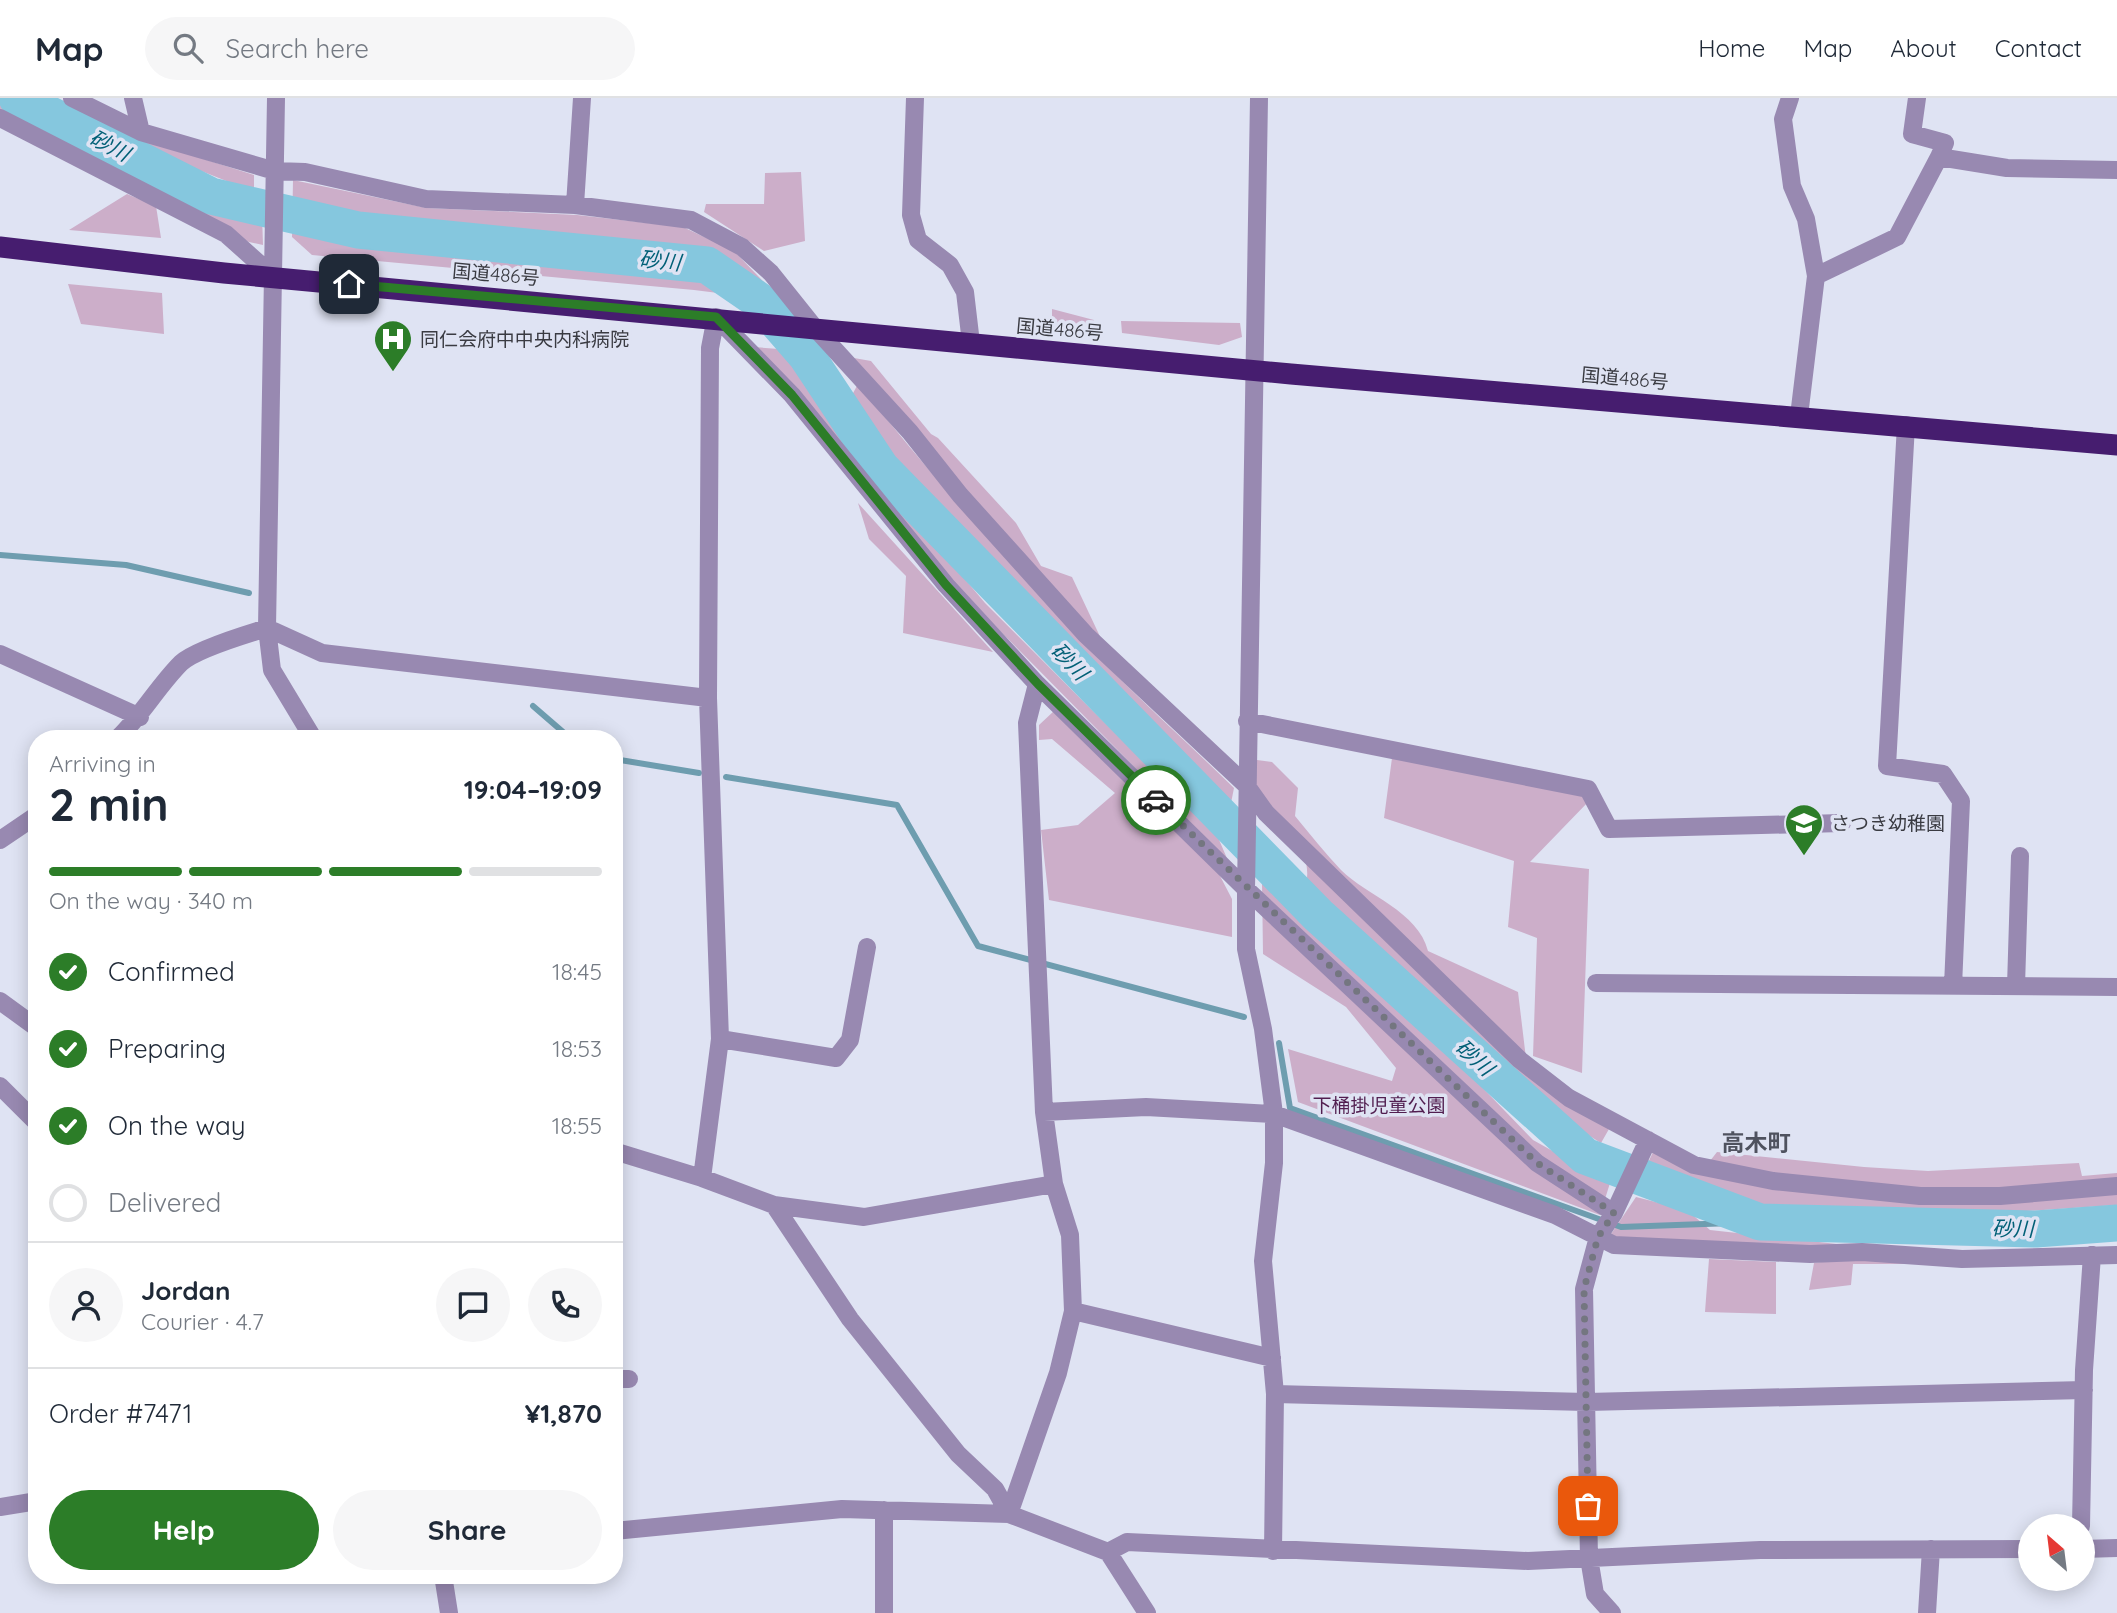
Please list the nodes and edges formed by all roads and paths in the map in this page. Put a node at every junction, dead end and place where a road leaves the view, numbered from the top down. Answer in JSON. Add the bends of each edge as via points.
{"nodes":[{"id":1,"x":72,"y":98,"type":"edge"},
{"id":2,"x":133,"y":98,"type":"edge"},
{"id":3,"x":276,"y":98,"type":"edge"},
{"id":4,"x":582,"y":98,"type":"edge"},
{"id":5,"x":915,"y":98,"type":"edge"},
{"id":6,"x":1259,"y":98,"type":"edge"},
{"id":7,"x":1790,"y":98,"type":"edge"},
{"id":8,"x":1917,"y":98,"type":"edge"},
{"id":9,"x":0,"y":118,"type":"edge"},
{"id":10,"x":142,"y":132,"type":"junction"},
{"id":11,"x":1940,"y":157,"type":"junction"},
{"id":12,"x":2117,"y":170,"type":"edge"},
{"id":13,"x":275,"y":171,"type":"junction"},
{"id":14,"x":575,"y":205,"type":"junction"},
{"id":15,"x":0,"y":247,"type":"edge"},
{"id":16,"x":273,"y":276,"type":"junction"},
{"id":17,"x":1815,"y":276,"type":"junction"},
{"id":18,"x":716,"y":317,"type":"junction"},
{"id":19,"x":815,"y":328,"type":"junction"},
{"id":20,"x":971,"y":343,"type":"junction"},
{"id":21,"x":1256,"y":370,"type":"junction"},
{"id":22,"x":1799,"y":416,"type":"junction"},
{"id":23,"x":1906,"y":425,"type":"junction"},
{"id":24,"x":2117,"y":445,"type":"edge"},
{"id":25,"x":267,"y":628,"type":"junction"},
{"id":26,"x":0,"y":654,"type":"edge"},
{"id":27,"x":1038,"y":684,"type":"junction"},
{"id":28,"x":708,"y":698,"type":"junction"},
{"id":29,"x":140,"y":717,"type":"junction"},
{"id":30,"x":1247,"y":721,"type":"junction"},
{"id":31,"x":126,"y":730,"type":"edge"},
{"id":32,"x":308,"y":730,"type":"edge"},
{"id":33,"x":1246,"y":785,"type":"junction"},
{"id":34,"x":28,"y":822,"type":"edge"},
{"id":35,"x":1842,"y":823,"type":"dead end"},
{"id":36,"x":0,"y":840,"type":"edge"},
{"id":37,"x":2020,"y":856,"type":"dead end"},
{"id":38,"x":1246,"y":888,"type":"junction"},
{"id":39,"x":867,"y":947,"type":"dead end"},
{"id":40,"x":1596,"y":982,"type":"dead end"},
{"id":41,"x":1953,"y":986,"type":"junction"},
{"id":42,"x":2017,"y":986,"type":"junction"},
{"id":43,"x":2117,"y":987,"type":"edge"},
{"id":44,"x":0,"y":1001,"type":"edge"},
{"id":45,"x":28,"y":1021,"type":"edge"},
{"id":46,"x":720,"y":1039,"type":"junction"},
{"id":47,"x":0,"y":1086,"type":"edge"},
{"id":48,"x":1044,"y":1112,"type":"junction"},
{"id":49,"x":1274,"y":1114,"type":"junction"},
{"id":50,"x":28,"y":1115,"type":"edge"},
{"id":51,"x":1648,"y":1140,"type":"junction"},
{"id":52,"x":623,"y":1155,"type":"edge"},
{"id":53,"x":702,"y":1178,"type":"junction"},
{"id":54,"x":1054,"y":1184,"type":"junction"},
{"id":55,"x":2117,"y":1186,"type":"edge"},
{"id":56,"x":774,"y":1205,"type":"junction"},
{"id":57,"x":1614,"y":1213,"type":"junction"},
{"id":58,"x":1598,"y":1237,"type":"junction"},
{"id":59,"x":2092,"y":1255,"type":"junction"},
{"id":60,"x":2117,"y":1255,"type":"edge"},
{"id":61,"x":1073,"y":1311,"type":"junction"},
{"id":62,"x":1272,"y":1358,"type":"junction"},
{"id":63,"x":2084,"y":1390,"type":"junction"},
{"id":64,"x":1275,"y":1394,"type":"junction"},
{"id":65,"x":1587,"y":1402,"type":"junction"},
{"id":66,"x":28,"y":1502,"type":"edge"},
{"id":67,"x":0,"y":1507,"type":"edge"},
{"id":68,"x":884,"y":1510,"type":"junction"},
{"id":69,"x":1009,"y":1514,"type":"junction"},
{"id":70,"x":2081,"y":1514,"type":"edge"},
{"id":71,"x":623,"y":1530,"type":"edge"},
{"id":72,"x":2117,"y":1548,"type":"edge"},
{"id":73,"x":1931,"y":1549,"type":"junction"},
{"id":74,"x":2018,"y":1549,"type":"edge"},
{"id":75,"x":2095,"y":1549,"type":"edge"},
{"id":76,"x":1273,"y":1550,"type":"junction"},
{"id":77,"x":1108,"y":1552,"type":"junction"},
{"id":78,"x":1589,"y":1558,"type":"junction"},
{"id":79,"x":444,"y":1584,"type":"edge"},
{"id":80,"x":449,"y":1613,"type":"edge"},
{"id":81,"x":884,"y":1613,"type":"edge"},
{"id":82,"x":1147,"y":1613,"type":"edge"},
{"id":83,"x":1612,"y":1613,"type":"edge"},
{"id":84,"x":1927,"y":1613,"type":"edge"}],
"edges":[{"from":1,"to":10,"type":"street"},
{"from":2,"to":10,"type":"street"},
{"from":3,"to":13,"type":"street"},
{"from":4,"to":14,"type":"street"},
{"from":5,"to":20,"type":"street","via":[[911,215],[918,240],[950,265],[965,292]]},
{"from":6,"to":21,"type":"street"},
{"from":7,"to":17,"type":"street","via":[[1783,119],[1792,186],[1806,219]]},
{"from":8,"to":11,"type":"street","via":[[1912,134],[1945,144]]},
{"from":9,"to":16,"type":"street","via":[[226,234]]},
{"from":10,"to":13,"type":"street"},
{"from":11,"to":12,"type":"street","via":[[2007,168]]},
{"from":11,"to":17,"type":"street","via":[[1897,237]]},
{"from":13,"to":14,"type":"street","via":[[305,172],[426,199]]},
{"from":13,"to":16,"type":"street"},
{"from":14,"to":19,"type":"street","via":[[691,220],[742,247],[771,273]]},
{"from":15,"to":16,"type":"highway","name":"国道486号"},
{"from":16,"to":18,"type":"highway","name":"国道486号"},
{"from":16,"to":25,"type":"street"},
{"from":17,"to":22,"type":"street"},
{"from":18,"to":19,"type":"highway","name":"国道486号"},
{"from":18,"to":27,"type":"street","via":[[792,395],[946,585]]},
{"from":18,"to":28,"type":"street","via":[[710,348]]},
{"from":19,"to":20,"type":"highway","name":"国道486号"},
{"from":19,"to":33,"type":"street","via":[[1086,635]]},
{"from":20,"to":21,"type":"highway","name":"国道486号"},
{"from":21,"to":22,"type":"highway","name":"国道486号"},
{"from":21,"to":30,"type":"street"},
{"from":22,"to":23,"type":"highway","name":"国道486号"},
{"from":23,"to":24,"type":"highway","name":"国道486号"},
{"from":23,"to":41,"type":"street","via":[[1887,766],[1943,774],[1961,801]]},
{"from":25,"to":28,"type":"street","via":[[321,653]]},
{"from":25,"to":29,"type":"street","via":[[182,661]]},
{"from":25,"to":32,"type":"street","via":[[272,670]]},
{"from":26,"to":29,"type":"street"},
{"from":27,"to":38,"type":"street"},
{"from":27,"to":48,"type":"street","via":[[1027,723]]},
{"from":28,"to":46,"type":"street"},
{"from":29,"to":31,"type":"street"},
{"from":30,"to":33,"type":"street"},
{"from":30,"to":35,"type":"street","via":[[1588,789],[1609,829]]},
{"from":33,"to":38,"type":"street"},
{"from":33,"to":51,"type":"street","via":[[1266,813],[1520,1060],[1569,1098]]},
{"from":34,"to":36,"type":"street"},
{"from":37,"to":42,"type":"street"},
{"from":38,"to":49,"type":"street","via":[[1246,949]]},
{"from":38,"to":57,"type":"street","via":[[1537,1163]]},
{"from":39,"to":46,"type":"street","via":[[850,1040],[836,1058]]},
{"from":40,"to":41,"type":"street"},
{"from":41,"to":42,"type":"street"},
{"from":42,"to":43,"type":"street"},
{"from":44,"to":45,"type":"street"},
{"from":46,"to":53,"type":"street"},
{"from":47,"to":50,"type":"street"},
{"from":48,"to":49,"type":"street","via":[[1146,1107]]},
{"from":48,"to":54,"type":"street"},
{"from":49,"to":58,"type":"street","via":[[1555,1215]]},
{"from":49,"to":62,"type":"street","via":[[1264,1261]]},
{"from":51,"to":55,"type":"street","via":[[1694,1165],[1920,1196],[2000,1196]]},
{"from":51,"to":57,"type":"street"},
{"from":52,"to":53,"type":"street"},
{"from":53,"to":56,"type":"street"},
{"from":54,"to":56,"type":"street","via":[[864,1217]]},
{"from":54,"to":61,"type":"street","via":[[1070,1235]]},
{"from":56,"to":69,"type":"street","via":[[850,1320],[958,1454],[995,1489]]},
{"from":57,"to":58,"type":"street"},
{"from":58,"to":59,"type":"street","via":[[1614,1245],[1810,1254],[1862,1252],[1962,1259]]},
{"from":58,"to":65,"type":"street","via":[[1584,1289]]},
{"from":59,"to":60,"type":"street"},
{"from":59,"to":63,"type":"street"},
{"from":61,"to":62,"type":"street"},
{"from":61,"to":69,"type":"street","via":[[1058,1373]]},
{"from":62,"to":64,"type":"street"},
{"from":63,"to":65,"type":"street"},
{"from":63,"to":70,"type":"street"},
{"from":64,"to":65,"type":"street"},
{"from":64,"to":76,"type":"street"},
{"from":65,"to":78,"type":"street"},
{"from":66,"to":67,"type":"street"},
{"from":68,"to":69,"type":"street"},
{"from":68,"to":71,"type":"street"},
{"from":68,"to":81,"type":"street"},
{"from":69,"to":77,"type":"street"},
{"from":72,"to":75,"type":"street"},
{"from":73,"to":74,"type":"street"},
{"from":73,"to":78,"type":"street"},
{"from":73,"to":84,"type":"street"},
{"from":76,"to":77,"type":"street","via":[[1127,1542]]},
{"from":76,"to":78,"type":"street","via":[[1528,1561]]},
{"from":77,"to":82,"type":"street"},
{"from":78,"to":83,"type":"street","via":[[1595,1594]]},
{"from":79,"to":80,"type":"street"}]}
